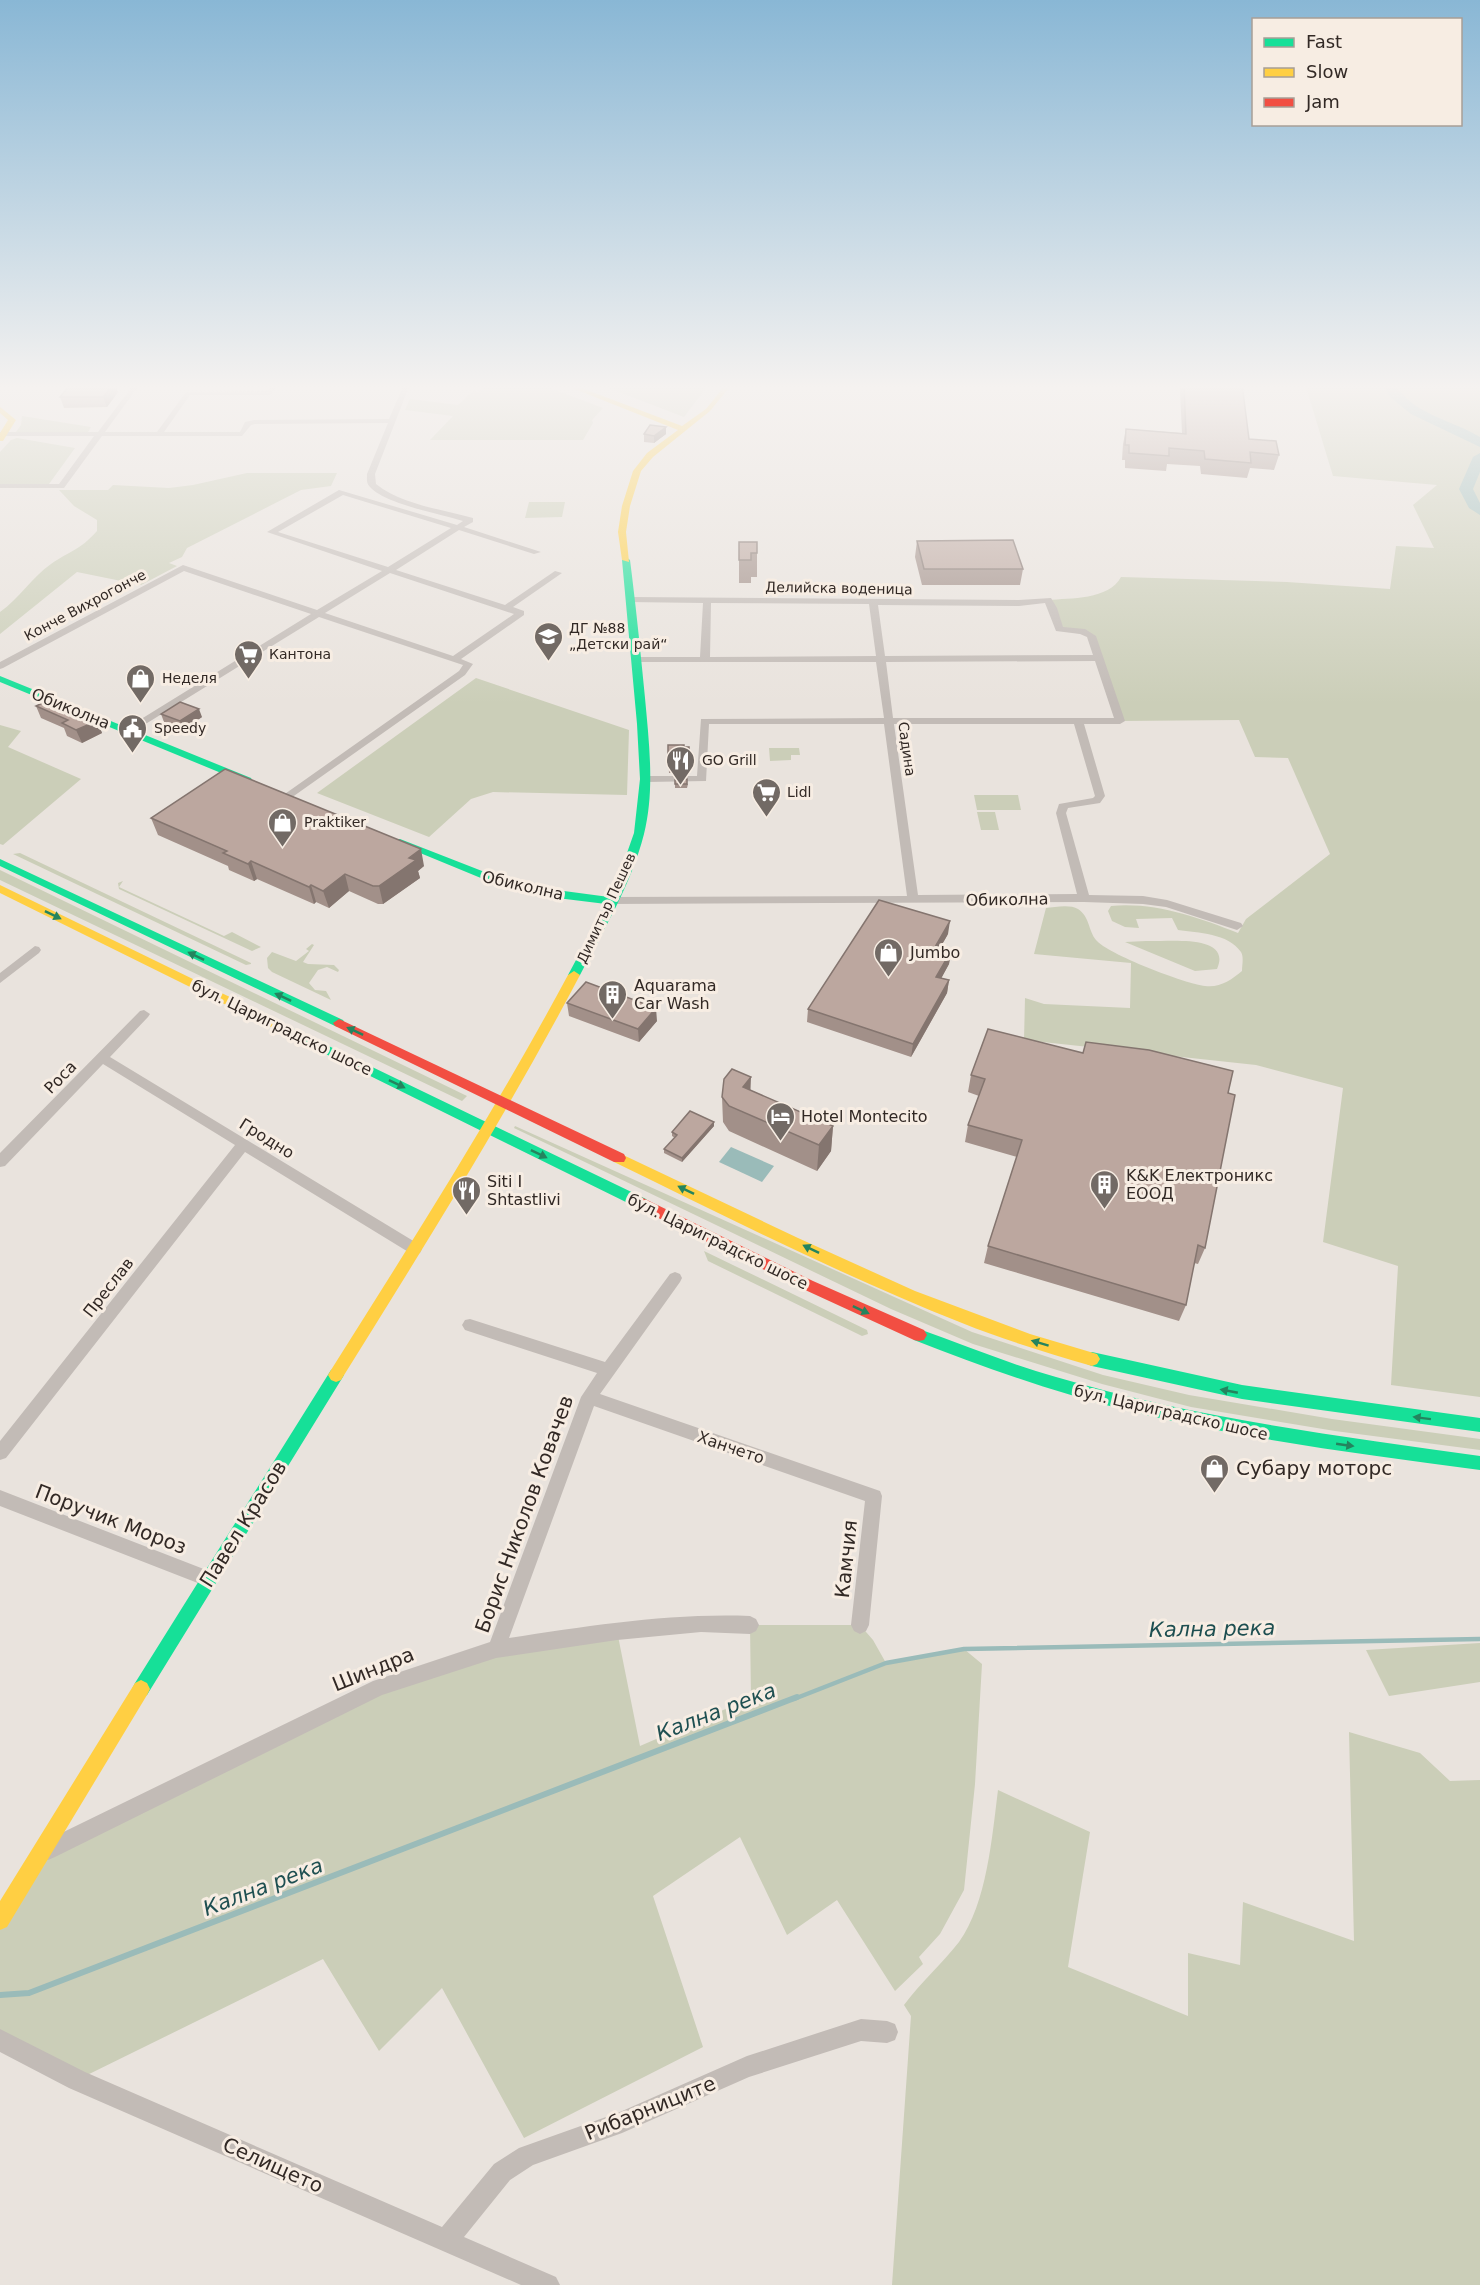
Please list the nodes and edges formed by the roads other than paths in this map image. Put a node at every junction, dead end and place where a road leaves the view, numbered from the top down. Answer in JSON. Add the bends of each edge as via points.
{"nodes":[{"id":1,"x":382,"y":491,"type":"edge"},
{"id":2,"x":631,"y":491,"type":"edge"},
{"id":3,"x":459,"y":528,"type":"junction"},
{"id":4,"x":537,"y":552,"type":"dead end"},
{"id":5,"x":390,"y":570,"type":"junction"},
{"id":6,"x":558,"y":573,"type":"dead end"},
{"id":7,"x":631,"y":600,"type":"junction"},
{"id":8,"x":707,"y":600,"type":"junction"},
{"id":9,"x":873,"y":602,"type":"junction"},
{"id":10,"x":506,"y":608,"type":"junction"},
{"id":11,"x":319,"y":614,"type":"junction"},
{"id":12,"x":1099,"y":658,"type":"junction"},
{"id":13,"x":881,"y":659,"type":"junction"},
{"id":14,"x":453,"y":660,"type":"junction"},
{"id":15,"x":636,"y":660,"type":"junction"},
{"id":16,"x":705,"y":660,"type":"junction"},
{"id":17,"x":0,"y":666,"type":"edge"},
{"id":18,"x":0,"y":679,"type":"edge"},
{"id":19,"x":890,"y":721,"type":"junction"},
{"id":20,"x":1078,"y":721,"type":"junction"},
{"id":21,"x":128,"y":731,"type":"junction"},
{"id":22,"x":646,"y":779,"type":"junction"},
{"id":23,"x":293,"y":798,"type":"joint"},
{"id":24,"x":382,"y":836,"type":"edge"},
{"id":25,"x":0,"y":862,"type":"edge"},
{"id":26,"x":0,"y":889,"type":"edge"},
{"id":27,"x":1084,"y":898,"type":"junction"},
{"id":28,"x":914,"y":900,"type":"junction"},
{"id":29,"x":612,"y":901,"type":"junction"},
{"id":30,"x":1237,"y":926,"type":"dead end"},
{"id":31,"x":35,"y":950,"type":"dead end"},
{"id":32,"x":0,"y":979,"type":"edge"},
{"id":33,"x":144,"y":1014,"type":"dead end"},
{"id":34,"x":101,"y":1057,"type":"junction"},
{"id":35,"x":502,"y":1101,"type":"junction"},
{"id":36,"x":486,"y":1128,"type":"junction"},
{"id":37,"x":244,"y":1143,"type":"junction"},
{"id":38,"x":0,"y":1162,"type":"edge"},
{"id":39,"x":415,"y":1249,"type":"junction"},
{"id":40,"x":675,"y":1278,"type":"dead end"},
{"id":41,"x":470,"y":1325,"type":"dead end"},
{"id":42,"x":608,"y":1370,"type":"junction"},
{"id":43,"x":589,"y":1397,"type":"junction"},
{"id":44,"x":1480,"y":1425,"type":"edge"},
{"id":45,"x":0,"y":1453,"type":"edge"},
{"id":46,"x":1480,"y":1463,"type":"edge"},
{"id":47,"x":874,"y":1496,"type":"joint"},
{"id":48,"x":0,"y":1498,"type":"edge"},
{"id":49,"x":208,"y":1579,"type":"junction"},
{"id":50,"x":750,"y":1625,"type":"dead end"},
{"id":51,"x":860,"y":1625,"type":"dead end"},
{"id":52,"x":496,"y":1649,"type":"junction"},
{"id":53,"x":41,"y":1853,"type":"junction"},
{"id":54,"x":0,"y":1920,"type":"edge"},
{"id":55,"x":887,"y":2032,"type":"dead end"},
{"id":56,"x":0,"y":2040,"type":"edge"},
{"id":57,"x":446,"y":2240,"type":"junction"},
{"id":58,"x":548,"y":2285,"type":"edge"}],
"edges":[{"from":1,"to":3,"type":"street","via":[[470,520]]},
{"from":2,"to":7,"type":"main road","name":"Димитър Пешев","via":[[622,532]]},
{"from":3,"to":4,"type":"street"},
{"from":3,"to":5,"type":"street"},
{"from":3,"to":5,"type":"street","via":[[342,492],[271,532]]},
{"from":5,"to":10,"type":"street"},
{"from":5,"to":11,"type":"street"},
{"from":6,"to":10,"type":"street"},
{"from":7,"to":8,"type":"street","name":"Делийска воденица"},
{"from":7,"to":15,"type":"main road","name":"Димитър Пешев"},
{"from":8,"to":9,"type":"street","name":"Делийска воденица"},
{"from":8,"to":16,"type":"street"},
{"from":9,"to":12,"type":"street","name":"Делийска воденица","via":[[1048,600],[1059,629],[1091,636]]},
{"from":9,"to":13,"type":"street","name":"Садина"},
{"from":10,"to":14,"type":"street","via":[[521,613]]},
{"from":11,"to":14,"type":"street"},
{"from":11,"to":17,"type":"street","name":"Конче Вихрогонче","via":[[183,568]]},
{"from":11,"to":21,"type":"street"},
{"from":12,"to":13,"type":"street"},
{"from":12,"to":20,"type":"street","via":[[1120,721]]},
{"from":13,"to":16,"type":"street"},
{"from":13,"to":19,"type":"street","name":"Садина"},
{"from":14,"to":23,"type":"street","via":[[468,664],[462,674]]},
{"from":15,"to":16,"type":"street"},
{"from":15,"to":22,"type":"main road","name":"Димитър Пешев"},
{"from":18,"to":21,"type":"main road","name":"Обиколна"},
{"from":19,"to":20,"type":"street"},
{"from":19,"to":22,"type":"street","via":[[704,721],[702,779]]},
{"from":19,"to":28,"type":"street","name":"Садина"},
{"from":20,"to":27,"type":"street","via":[[1100,796],[1096,801],[1063,806],[1061,813]]},
{"from":21,"to":23,"type":"main road","name":"Обиколна"},
{"from":22,"to":29,"type":"main road","name":"Димитър Пешев","via":[[639,834]]},
{"from":24,"to":29,"type":"main road","name":"Обиколна","via":[[512,885]]},
{"from":35,"to":25,"type":"main road","name":"бул. Цариградско шосе","one_way":true},
{"from":26,"to":36,"type":"main road","name":"бул. Цариградско шосе","one_way":true},
{"from":27,"to":28,"type":"street","name":"Обиколна"},
{"from":27,"to":30,"type":"street","name":"Обиколна","via":[[1167,904]]},
{"from":28,"to":29,"type":"street","name":"Обиколна"},
{"from":29,"to":35,"type":"main road","name":"Димитър Пешев","via":[[552,1017]]},
{"from":31,"to":32,"type":"street"},
{"from":33,"to":34,"type":"street","name":"Роса"},
{"from":34,"to":37,"type":"street","name":"Гродно"},
{"from":34,"to":38,"type":"street","name":"Роса"},
{"from":35,"to":36,"type":"main road","name":"Димитър Пешев"},
{"from":44,"to":35,"type":"main road","name":"бул. Цариградско шосе","one_way":true,"via":[[1289,1401],[1197,1384],[1010,1334],[883,1283]]},
{"from":36,"to":39,"type":"main road","name":"Павел Красов"},
{"from":36,"to":46,"type":"main road","name":"бул. Цариградско шосе","one_way":true,"via":[[867,1313],[1047,1383],[1204,1422]]},
{"from":37,"to":39,"type":"street","name":"Гродно"},
{"from":37,"to":45,"type":"street","name":"Преслав"},
{"from":39,"to":49,"type":"main road","name":"Павел Красов"},
{"from":40,"to":42,"type":"street","name":"Борис Николов Ковачев"},
{"from":41,"to":42,"type":"street"},
{"from":42,"to":43,"type":"street","name":"Борис Николов Ковачев"},
{"from":43,"to":47,"type":"street","name":"Ханчето"},
{"from":43,"to":52,"type":"street","name":"Борис Николов Ковачев"},
{"from":47,"to":51,"type":"street","name":"Камчия"},
{"from":48,"to":49,"type":"street","name":"Поручик Мороз"},
{"from":49,"to":53,"type":"main road","name":"Павел Красов"},
{"from":50,"to":52,"type":"street","name":"Шиндра","via":[[677,1625]]},
{"from":52,"to":53,"type":"street","name":"Шиндра","via":[[379,1687]]},
{"from":53,"to":54,"type":"main road","name":"Павел Красов"},
{"from":55,"to":57,"type":"street","name":"Рибарниците","via":[[861,2030],[747,2067],[622,2122],[526,2156],[502,2172]]},
{"from":56,"to":57,"type":"street","name":"Селището","via":[[77,2080]]},
{"from":57,"to":58,"type":"street","name":"Селището"}]}
